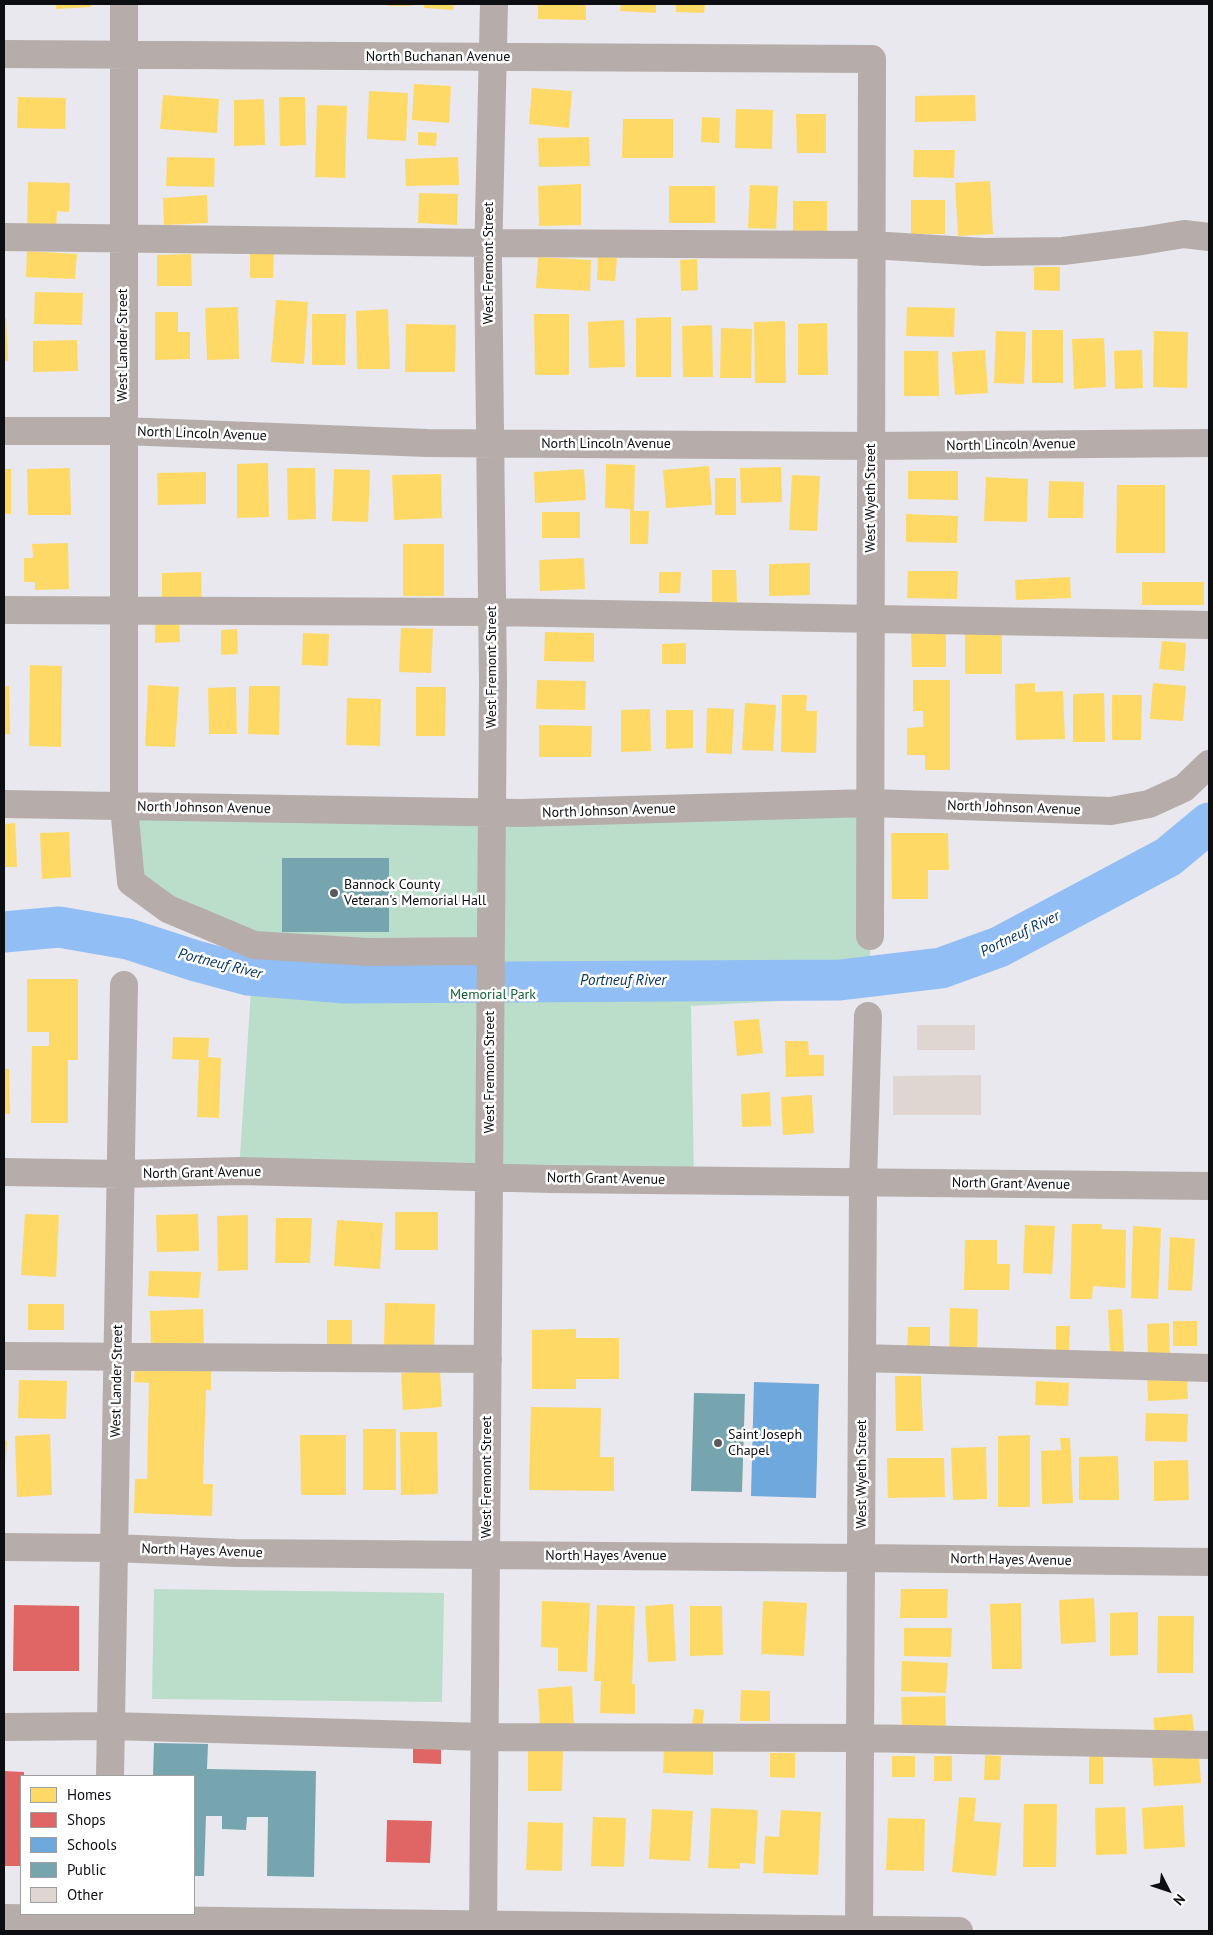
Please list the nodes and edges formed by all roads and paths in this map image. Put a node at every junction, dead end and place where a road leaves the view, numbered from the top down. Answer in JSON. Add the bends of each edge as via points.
{"nodes":[{"id":1,"x":124,"y":4,"type":"edge"},
{"id":2,"x":494,"y":4,"type":"edge"},
{"id":3,"x":4,"y":54,"type":"edge"},
{"id":4,"x":123,"y":55,"type":"junction"},
{"id":5,"x":492,"y":57,"type":"junction"},
{"id":6,"x":872,"y":60,"type":"joint"},
{"id":7,"x":4,"y":237,"type":"edge"},
{"id":8,"x":1209,"y":237,"type":"edge"},
{"id":9,"x":123,"y":239,"type":"junction"},
{"id":10,"x":488,"y":244,"type":"junction"},
{"id":11,"x":871,"y":246,"type":"junction"},
{"id":12,"x":4,"y":431,"type":"edge"},
{"id":13,"x":123,"y":431,"type":"junction"},
{"id":14,"x":489,"y":443,"type":"junction"},
{"id":15,"x":1209,"y":443,"type":"edge"},
{"id":16,"x":871,"y":446,"type":"junction"},
{"id":17,"x":4,"y":610,"type":"edge"},
{"id":18,"x":123,"y":612,"type":"junction"},
{"id":19,"x":491,"y":612,"type":"junction"},
{"id":20,"x":870,"y":618,"type":"junction"},
{"id":21,"x":1209,"y":625,"type":"edge"},
{"id":22,"x":1206,"y":767,"type":"edge"},
{"id":23,"x":870,"y":803,"type":"junction"},
{"id":24,"x":4,"y":804,"type":"edge"},
{"id":25,"x":124,"y":807,"type":"junction"},
{"id":26,"x":491,"y":813,"type":"junction"},
{"id":27,"x":870,"y":936,"type":"dead end"},
{"id":28,"x":491,"y":951,"type":"junction"},
{"id":29,"x":124,"y":985,"type":"dead end"},
{"id":30,"x":868,"y":1016,"type":"dead end"},
{"id":31,"x":4,"y":1172,"type":"edge"},
{"id":32,"x":121,"y":1174,"type":"junction"},
{"id":33,"x":489,"y":1178,"type":"junction"},
{"id":34,"x":863,"y":1182,"type":"junction"},
{"id":35,"x":1209,"y":1186,"type":"edge"},
{"id":36,"x":4,"y":1356,"type":"edge"},
{"id":37,"x":118,"y":1357,"type":"junction"},
{"id":38,"x":862,"y":1358,"type":"junction"},
{"id":39,"x":488,"y":1359,"type":"junction"},
{"id":40,"x":1209,"y":1368,"type":"edge"},
{"id":41,"x":4,"y":1547,"type":"edge"},
{"id":42,"x":114,"y":1548,"type":"junction"},
{"id":43,"x":486,"y":1556,"type":"junction"},
{"id":44,"x":861,"y":1558,"type":"junction"},
{"id":45,"x":1209,"y":1562,"type":"edge"},
{"id":46,"x":111,"y":1726,"type":"junction"},
{"id":47,"x":4,"y":1727,"type":"edge"},
{"id":48,"x":484,"y":1737,"type":"junction"},
{"id":49,"x":860,"y":1738,"type":"junction"},
{"id":50,"x":1209,"y":1745,"type":"edge"},
{"id":51,"x":110,"y":1775,"type":"edge"},
{"id":52,"x":108,"y":1917,"type":"edge"},
{"id":53,"x":4,"y":1918,"type":"edge"},
{"id":54,"x":483,"y":1928,"type":"edge"},
{"id":55,"x":859,"y":1931,"type":"edge"},
{"id":56,"x":959,"y":1931,"type":"edge"}],
"edges":[{"from":1,"to":4,"type":"street","name":"West Lander Street"},
{"from":2,"to":5,"type":"street","name":"West Fremont Street"},
{"from":3,"to":4,"type":"street","name":"North Buchanan Avenue"},
{"from":4,"to":5,"type":"street","name":"North Buchanan Avenue"},
{"from":4,"to":9,"type":"street","name":"West Lander Street"},
{"from":5,"to":6,"type":"street","name":"North Buchanan Avenue"},
{"from":5,"to":10,"type":"street","name":"West Fremont Street"},
{"from":6,"to":11,"type":"street","name":"West Wyeth Street"},
{"from":7,"to":9,"type":"street"},
{"from":8,"to":11,"type":"street","via":[[1184,234],[1063,250],[984,252]]},
{"from":9,"to":10,"type":"street"},
{"from":9,"to":13,"type":"street","name":"West Lander Street"},
{"from":10,"to":11,"type":"street"},
{"from":10,"to":14,"type":"street","name":"West Fremont Street"},
{"from":11,"to":16,"type":"street","name":"West Wyeth Street"},
{"from":12,"to":13,"type":"street","name":"North Lincoln Avenue"},
{"from":13,"to":14,"type":"street","name":"North Lincoln Avenue"},
{"from":13,"to":18,"type":"street","name":"West Lander Street"},
{"from":14,"to":16,"type":"street","name":"North Lincoln Avenue"},
{"from":14,"to":19,"type":"street","name":"West Fremont Street"},
{"from":15,"to":16,"type":"street","name":"North Lincoln Avenue"},
{"from":16,"to":20,"type":"street","name":"West Wyeth Street"},
{"from":17,"to":18,"type":"street"},
{"from":18,"to":19,"type":"street"},
{"from":18,"to":25,"type":"street","name":"West Lander Street"},
{"from":19,"to":20,"type":"street"},
{"from":19,"to":26,"type":"street","name":"West Fremont Street"},
{"from":20,"to":21,"type":"street"},
{"from":20,"to":23,"type":"street","name":"West Wyeth Street"},
{"from":22,"to":23,"type":"street","name":"North Johnson Avenue","via":[[1184,788],[1149,804],[1111,811]]},
{"from":23,"to":26,"type":"street","name":"North Johnson Avenue"},
{"from":23,"to":27,"type":"street","name":"West Wyeth Street"},
{"from":24,"to":25,"type":"street","name":"North Johnson Avenue"},
{"from":25,"to":26,"type":"street","name":"North Johnson Avenue"},
{"from":25,"to":28,"type":"street","name":"West Lander Street","via":[[131,882],[168,909],[254,945],[368,952]]},
{"from":26,"to":28,"type":"street","name":"West Fremont Street"},
{"from":28,"to":33,"type":"street","name":"West Fremont Street"},
{"from":29,"to":32,"type":"street","name":"West Lander Street"},
{"from":30,"to":34,"type":"street","name":"West Wyeth Street"},
{"from":31,"to":32,"type":"street","name":"North Grant Avenue"},
{"from":32,"to":33,"type":"street","name":"North Grant Avenue","via":[[239,1171]]},
{"from":32,"to":37,"type":"street","name":"West Lander Street"},
{"from":33,"to":34,"type":"street","name":"North Grant Avenue"},
{"from":33,"to":39,"type":"street","name":"West Fremont Street"},
{"from":34,"to":35,"type":"street","name":"North Grant Avenue"},
{"from":34,"to":38,"type":"street","name":"West Wyeth Street"},
{"from":36,"to":37,"type":"street"},
{"from":37,"to":39,"type":"street"},
{"from":37,"to":42,"type":"street","name":"West Lander Street"},
{"from":38,"to":40,"type":"street"},
{"from":38,"to":44,"type":"street","name":"West Wyeth Street"},
{"from":39,"to":43,"type":"street","name":"West Fremont Street"},
{"from":41,"to":42,"type":"street","name":"North Hayes Avenue"},
{"from":42,"to":43,"type":"street","name":"North Hayes Avenue"},
{"from":42,"to":46,"type":"street","name":"West Lander Street"},
{"from":43,"to":44,"type":"street","name":"North Hayes Avenue"},
{"from":43,"to":48,"type":"street","name":"West Fremont Street"},
{"from":44,"to":45,"type":"street","name":"North Hayes Avenue"},
{"from":44,"to":49,"type":"street","name":"West Wyeth Street"},
{"from":46,"to":47,"type":"street"},
{"from":46,"to":48,"type":"street"},
{"from":46,"to":51,"type":"street","name":"West Lander Street"},
{"from":48,"to":49,"type":"street"},
{"from":48,"to":54,"type":"street","name":"West Fremont Street"},
{"from":49,"to":50,"type":"street"},
{"from":49,"to":55,"type":"street","name":"West Wyeth Street"},
{"from":52,"to":53,"type":"street"},
{"from":52,"to":54,"type":"street"},
{"from":54,"to":55,"type":"street"},
{"from":55,"to":56,"type":"street"}]}
